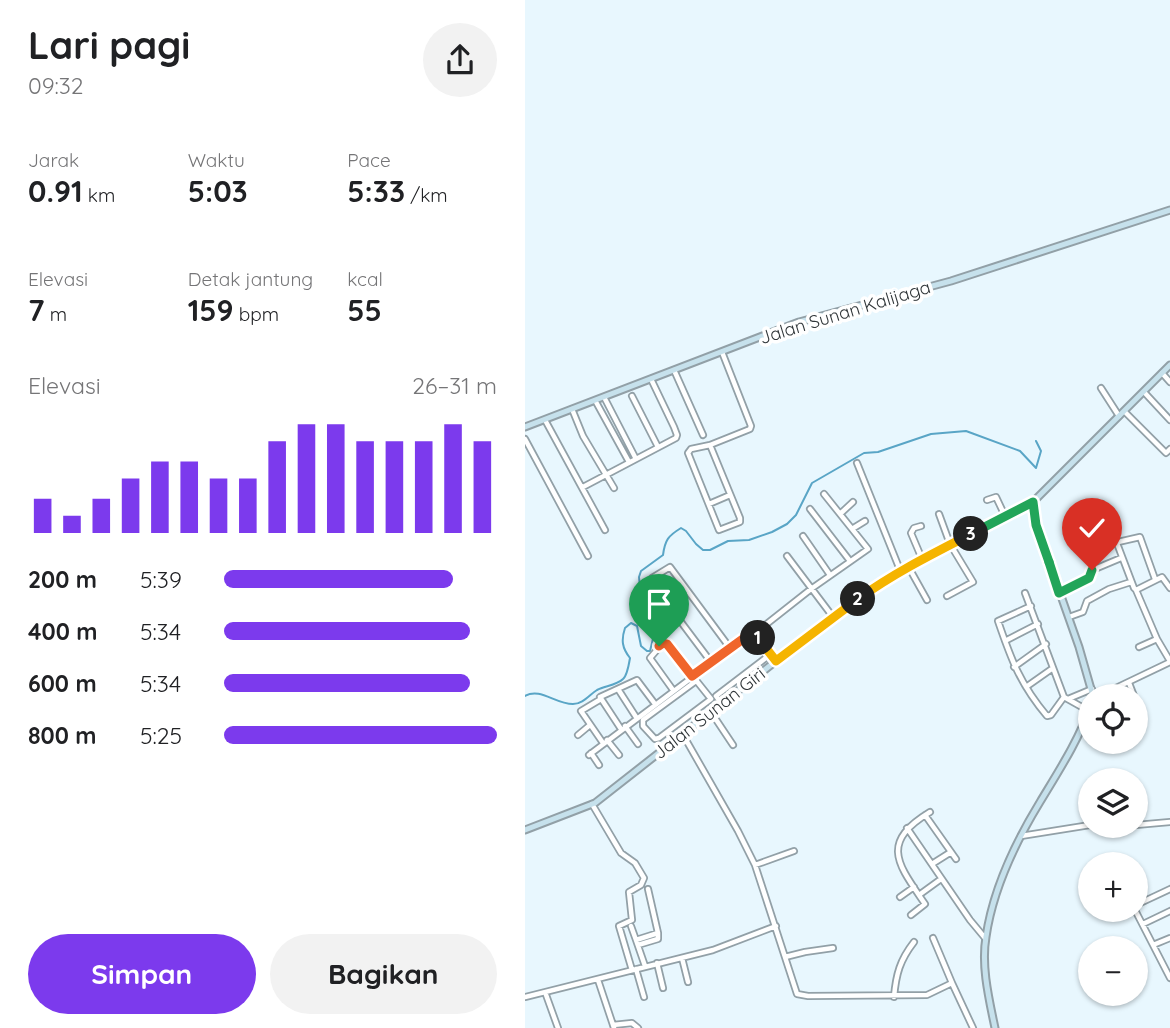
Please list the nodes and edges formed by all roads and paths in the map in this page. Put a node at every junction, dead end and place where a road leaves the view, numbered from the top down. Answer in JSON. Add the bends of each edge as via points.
{"nodes":[{"id":1,"x":1170,"y":210,"type":"edge"},
{"id":2,"x":722,"y":352,"type":"junction"},
{"id":3,"x":1170,"y":365,"type":"edge"},
{"id":4,"x":674,"y":370,"type":"junction"},
{"id":5,"x":1162,"y":373,"type":"junction"},
{"id":6,"x":651,"y":379,"type":"junction"},
{"id":7,"x":1170,"y":382,"type":"edge"},
{"id":8,"x":1101,"y":388,"type":"dead end"},
{"id":9,"x":1143,"y":392,"type":"junction"},
{"id":10,"x":632,"y":396,"type":"dead end"},
{"id":11,"x":605,"y":398,"type":"junction"},
{"id":12,"x":596,"y":402,"type":"junction"},
{"id":13,"x":572,"y":410,"type":"junction"},
{"id":14,"x":1122,"y":414,"type":"junction"},
{"id":15,"x":545,"y":419,"type":"junction"},
{"id":16,"x":1170,"y":420,"type":"edge"},
{"id":17,"x":617,"y":422,"type":"junction"},
{"id":18,"x":610,"y":426,"type":"junction"},
{"id":19,"x":525,"y":427,"type":"edge"},
{"id":20,"x":703,"y":435,"type":"dead end"},
{"id":21,"x":525,"y":439,"type":"edge"},
{"id":22,"x":626,"y":440,"type":"junction"},
{"id":23,"x":619,"y":444,"type":"junction"},
{"id":24,"x":710,"y":445,"type":"junction"},
{"id":25,"x":658,"y":447,"type":"junction"},
{"id":26,"x":1169,"y":453,"type":"edge"},
{"id":27,"x":636,"y":459,"type":"junction"},
{"id":28,"x":629,"y":462,"type":"junction"},
{"id":29,"x":857,"y":463,"type":"dead end"},
{"id":30,"x":605,"y":474,"type":"junction"},
{"id":31,"x":583,"y":487,"type":"junction"},
{"id":32,"x":614,"y":488,"type":"dead end"},
{"id":33,"x":824,"y":494,"type":"dead end"},
{"id":34,"x":730,"y":495,"type":"junction"},
{"id":35,"x":988,"y":500,"type":"dead end"},
{"id":36,"x":853,"y":502,"type":"dead end"},
{"id":37,"x":1033,"y":502,"type":"junction"},
{"id":38,"x":709,"y":504,"type":"junction"},
{"id":39,"x":1102,"y":504,"type":"dead end"},
{"id":40,"x":810,"y":509,"type":"dead end"},
{"id":41,"x":840,"y":513,"type":"junction"},
{"id":42,"x":939,"y":513,"type":"dead end"},
{"id":43,"x":1005,"y":516,"type":"junction"},
{"id":44,"x":865,"y":521,"type":"dead end"},
{"id":45,"x":921,"y":526,"type":"dead end"},
{"id":46,"x":852,"y":529,"type":"junction"},
{"id":47,"x":605,"y":530,"type":"dead end"},
{"id":48,"x":803,"y":536,"type":"dead end"},
{"id":49,"x":1118,"y":542,"type":"junction"},
{"id":50,"x":950,"y":544,"type":"junction"},
{"id":51,"x":587,"y":556,"type":"dead end"},
{"id":52,"x":787,"y":556,"type":"dead end"},
{"id":53,"x":1121,"y":558,"type":"junction"},
{"id":54,"x":922,"y":559,"type":"junction"},
{"id":55,"x":850,"y":561,"type":"junction"},
{"id":56,"x":908,"y":566,"type":"junction"},
{"id":57,"x":900,"y":570,"type":"junction"},
{"id":58,"x":830,"y":575,"type":"junction"},
{"id":59,"x":1155,"y":579,"type":"junction"},
{"id":60,"x":1131,"y":582,"type":"junction"},
{"id":61,"x":1170,"y":588,"type":"edge"},
{"id":62,"x":811,"y":589,"type":"junction"},
{"id":63,"x":1136,"y":590,"type":"junction"},
{"id":64,"x":1025,"y":593,"type":"dead end"},
{"id":65,"x":1059,"y":593,"type":"junction"},
{"id":66,"x":947,"y":596,"type":"dead end"},
{"id":67,"x":927,"y":600,"type":"dead end"},
{"id":68,"x":1031,"y":606,"type":"junction"},
{"id":69,"x":830,"y":614,"type":"dead end"},
{"id":70,"x":1069,"y":617,"type":"junction"},
{"id":71,"x":1038,"y":624,"type":"junction"},
{"id":72,"x":754,"y":634,"type":"junction"},
{"id":73,"x":1157,"y":639,"type":"junction"},
{"id":74,"x":1005,"y":641,"type":"junction"},
{"id":75,"x":1046,"y":645,"type":"junction"},
{"id":76,"x":1139,"y":647,"type":"dead end"},
{"id":77,"x":730,"y":648,"type":"junction"},
{"id":78,"x":771,"y":654,"type":"junction"},
{"id":79,"x":776,"y":661,"type":"junction"},
{"id":80,"x":711,"y":662,"type":"junction"},
{"id":81,"x":1170,"y":662,"type":"edge"},
{"id":82,"x":1014,"y":667,"type":"junction"},
{"id":83,"x":1053,"y":668,"type":"junction"},
{"id":84,"x":694,"y":678,"type":"junction"},
{"id":85,"x":1129,"y":683,"type":"edge"},
{"id":86,"x":1090,"y":684,"type":"edge"},
{"id":87,"x":1026,"y":687,"type":"junction"},
{"id":88,"x":618,"y":689,"type":"junction"},
{"id":89,"x":673,"y":690,"type":"junction"},
{"id":90,"x":1078,"y":694,"type":"edge"},
{"id":91,"x":1066,"y":698,"type":"junction"},
{"id":92,"x":601,"y":699,"type":"junction"},
{"id":93,"x":721,"y":703,"type":"junction"},
{"id":94,"x":655,"y":704,"type":"junction"},
{"id":95,"x":1078,"y":704,"type":"edge"},
{"id":96,"x":710,"y":712,"type":"junction"},
{"id":97,"x":637,"y":718,"type":"junction"},
{"id":98,"x":590,"y":725,"type":"junction"},
{"id":99,"x":623,"y":728,"type":"junction"},
{"id":100,"x":682,"y":733,"type":"junction"},
{"id":101,"x":1078,"y":734,"type":"edge"},
{"id":102,"x":578,"y":735,"type":"dead end"},
{"id":103,"x":605,"y":741,"type":"junction"},
{"id":104,"x":638,"y":744,"type":"dead end"},
{"id":105,"x":733,"y":745,"type":"dead end"},
{"id":106,"x":619,"y":755,"type":"dead end"},
{"id":107,"x":599,"y":765,"type":"dead end"},
{"id":108,"x":592,"y":804,"type":"junction"},
{"id":109,"x":1170,"y":822,"type":"edge"},
{"id":110,"x":1148,"y":824,"type":"edge"},
{"id":111,"x":1078,"y":827,"type":"edge"},
{"id":112,"x":907,"y":828,"type":"junction"},
{"id":113,"x":525,"y":830,"type":"edge"},
{"id":114,"x":1021,"y":836,"type":"junction"},
{"id":115,"x":794,"y":851,"type":"dead end"},
{"id":116,"x":951,"y":852,"type":"junction"},
{"id":117,"x":956,"y":859,"type":"dead end"},
{"id":118,"x":932,"y":864,"type":"junction"},
{"id":119,"x":755,"y":865,"type":"junction"},
{"id":120,"x":941,"y":879,"type":"junction"},
{"id":121,"x":914,"y":887,"type":"junction"},
{"id":122,"x":1170,"y":888,"type":"edge"},
{"id":123,"x":648,"y":890,"type":"dead end"},
{"id":124,"x":919,"y":895,"type":"junction"},
{"id":125,"x":900,"y":897,"type":"dead end"},
{"id":126,"x":1148,"y":899,"type":"edge"},
{"id":127,"x":1170,"y":912,"type":"edge"},
{"id":128,"x":911,"y":915,"type":"dead end"},
{"id":129,"x":1143,"y":924,"type":"joint"},
{"id":130,"x":631,"y":926,"type":"dead end"},
{"id":131,"x":776,"y":926,"type":"junction"},
{"id":132,"x":1170,"y":937,"type":"edge"},
{"id":133,"x":933,"y":938,"type":"dead end"},
{"id":134,"x":985,"y":938,"type":"junction"},
{"id":135,"x":914,"y":942,"type":"dead end"},
{"id":136,"x":637,"y":943,"type":"junction"},
{"id":137,"x":1153,"y":945,"type":"junction"},
{"id":138,"x":833,"y":948,"type":"dead end"},
{"id":139,"x":785,"y":957,"type":"junction"},
{"id":140,"x":682,"y":958,"type":"junction"},
{"id":141,"x":657,"y":963,"type":"junction"},
{"id":142,"x":645,"y":966,"type":"junction"},
{"id":143,"x":1168,"y":966,"type":"edge"},
{"id":144,"x":634,"y":969,"type":"junction"},
{"id":145,"x":1170,"y":978,"type":"edge"},
{"id":146,"x":598,"y":980,"type":"junction"},
{"id":147,"x":688,"y":982,"type":"dead end"},
{"id":148,"x":952,"y":983,"type":"junction"},
{"id":149,"x":663,"y":988,"type":"dead end"},
{"id":150,"x":545,"y":992,"type":"junction"},
{"id":151,"x":525,"y":997,"type":"edge"},
{"id":152,"x":644,"y":997,"type":"dead end"},
{"id":153,"x":894,"y":997,"type":"junction"},
{"id":154,"x":614,"y":1027,"type":"edge"},
{"id":155,"x":558,"y":1028,"type":"edge"},
{"id":156,"x":638,"y":1028,"type":"edge"},
{"id":157,"x":973,"y":1028,"type":"edge"},
{"id":158,"x":995,"y":1028,"type":"edge"}],
"edges":[{"from":1,"to":2,"type":"street","name":"Jalan Sunan Kalijaga","via":[[951,281],[799,322]]},
{"from":2,"to":4,"type":"street","name":"Jalan Sunan Kalijaga"},
{"from":2,"to":24,"type":"street","via":[[751,426]]},
{"from":3,"to":5,"type":"street","name":"Jalan Sunan Giri"},
{"from":4,"to":6,"type":"street","name":"Jalan Sunan Kalijaga"},
{"from":4,"to":20,"type":"street"},
{"from":5,"to":7,"type":"street"},
{"from":5,"to":9,"type":"street","name":"Jalan Sunan Giri"},
{"from":6,"to":11,"type":"street","name":"Jalan Sunan Kalijaga"},
{"from":6,"to":25,"type":"street","via":[[677,435]]},
{"from":8,"to":14,"type":"street"},
{"from":9,"to":14,"type":"street","name":"Jalan Sunan Giri"},
{"from":9,"to":16,"type":"street"},
{"from":10,"to":25,"type":"street"},
{"from":11,"to":12,"type":"street","name":"Jalan Sunan Kalijaga"},
{"from":11,"to":17,"type":"street"},
{"from":12,"to":13,"type":"street","name":"Jalan Sunan Kalijaga"},
{"from":12,"to":18,"type":"street"},
{"from":13,"to":15,"type":"street","name":"Jalan Sunan Kalijaga"},
{"from":13,"to":30,"type":"street"},
{"from":14,"to":26,"type":"street"},
{"from":14,"to":37,"type":"street","name":"Jalan Sunan Giri"},
{"from":15,"to":19,"type":"street","name":"Jalan Sunan Kalijaga"},
{"from":15,"to":31,"type":"street"},
{"from":17,"to":18,"type":"street"},
{"from":17,"to":22,"type":"street"},
{"from":18,"to":23,"type":"street"},
{"from":21,"to":51,"type":"street"},
{"from":22,"to":23,"type":"street"},
{"from":22,"to":27,"type":"street"},
{"from":23,"to":28,"type":"street"},
{"from":24,"to":34,"type":"street"},
{"from":24,"to":38,"type":"street","via":[[688,453]]},
{"from":25,"to":27,"type":"street"},
{"from":27,"to":28,"type":"street"},
{"from":28,"to":30,"type":"street"},
{"from":29,"to":57,"type":"street"},
{"from":30,"to":31,"type":"street"},
{"from":30,"to":32,"type":"street"},
{"from":31,"to":47,"type":"street"},
{"from":33,"to":41,"type":"street"},
{"from":34,"to":38,"type":"street"},
{"from":34,"to":38,"type":"street","via":[[740,518],[737,524],[719,530]]},
{"from":35,"to":43,"type":"street","via":[[996,497]]},
{"from":36,"to":41,"type":"street"},
{"from":37,"to":43,"type":"street","name":"Jalan Sunan Giri"},
{"from":37,"to":65,"type":"street"},
{"from":39,"to":49,"type":"street"},
{"from":40,"to":55,"type":"street"},
{"from":41,"to":46,"type":"street"},
{"from":42,"to":50,"type":"street"},
{"from":43,"to":50,"type":"street","name":"Jalan Sunan Giri"},
{"from":44,"to":46,"type":"street"},
{"from":45,"to":54,"type":"street","via":[[911,533]]},
{"from":46,"to":55,"type":"street","via":[[868,549]]},
{"from":48,"to":58,"type":"street"},
{"from":49,"to":53,"type":"street"},
{"from":49,"to":59,"type":"street","via":[[1140,537]]},
{"from":50,"to":54,"type":"street","name":"Jalan Sunan Giri"},
{"from":50,"to":66,"type":"street","via":[[973,582]]},
{"from":52,"to":62,"type":"street"},
{"from":53,"to":60,"type":"street"},
{"from":53,"to":65,"type":"street","via":[[1090,571],[1089,578]]},
{"from":54,"to":56,"type":"street","name":"Jalan Sunan Giri"},
{"from":55,"to":58,"type":"street"},
{"from":56,"to":57,"type":"street","name":"Jalan Sunan Giri"},
{"from":56,"to":67,"type":"street"},
{"from":57,"to":79,"type":"street","name":"Jalan Sunan Giri"},
{"from":58,"to":62,"type":"street"},
{"from":59,"to":61,"type":"street","via":[[1163,577]]},
{"from":59,"to":63,"type":"street"},
{"from":60,"to":63,"type":"street"},
{"from":60,"to":70,"type":"street","via":[[1087,601],[1083,612]]},
{"from":62,"to":69,"type":"street"},
{"from":62,"to":72,"type":"street"},
{"from":63,"to":73,"type":"street"},
{"from":64,"to":68,"type":"street"},
{"from":65,"to":70,"type":"street"},
{"from":68,"to":71,"type":"street"},
{"from":68,"to":74,"type":"street","via":[[998,619]]},
{"from":70,"to":86,"type":"street"},
{"from":71,"to":74,"type":"street"},
{"from":71,"to":75,"type":"street"},
{"from":72,"to":77,"type":"street"},
{"from":72,"to":78,"type":"street"},
{"from":73,"to":76,"type":"street"},
{"from":73,"to":81,"type":"street"},
{"from":74,"to":82,"type":"street"},
{"from":75,"to":82,"type":"street"},
{"from":75,"to":83,"type":"street"},
{"from":77,"to":80,"type":"street"},
{"from":77,"to":80,"type":"street","via":[[670,567],[652,578],[650,582]]},
{"from":78,"to":79,"type":"street"},
{"from":78,"to":93,"type":"street","via":[[716,696]]},
{"from":79,"to":93,"type":"street","name":"Jalan Sunan Giri"},
{"from":80,"to":84,"type":"street"},
{"from":81,"to":85,"type":"street"},
{"from":82,"to":87,"type":"street"},
{"from":83,"to":87,"type":"street"},
{"from":83,"to":91,"type":"street"},
{"from":84,"to":84,"type":"street","via":[[711,699],[659,738],[653,737],[643,720]]},
{"from":84,"to":89,"type":"street"},
{"from":84,"to":89,"type":"street","via":[[667,644],[661,644],[650,658]]},
{"from":87,"to":91,"type":"street","via":[[1048,716]]},
{"from":88,"to":92,"type":"street"},
{"from":88,"to":94,"type":"street","via":[[637,680]]},
{"from":88,"to":97,"type":"street"},
{"from":89,"to":94,"type":"street"},
{"from":90,"to":91,"type":"street"},
{"from":91,"to":95,"type":"street"},
{"from":92,"to":98,"type":"street","via":[[582,709]]},
{"from":92,"to":99,"type":"street"},
{"from":93,"to":96,"type":"street","name":"Jalan Sunan Giri"},
{"from":94,"to":97,"type":"street"},
{"from":96,"to":100,"type":"street","name":"Jalan Sunan Giri"},
{"from":96,"to":105,"type":"street"},
{"from":97,"to":99,"type":"street"},
{"from":98,"to":102,"type":"street"},
{"from":98,"to":103,"type":"street"},
{"from":99,"to":103,"type":"street"},
{"from":99,"to":104,"type":"street"},
{"from":100,"to":108,"type":"street","name":"Jalan Sunan Giri"},
{"from":100,"to":119,"type":"street"},
{"from":101,"to":114,"type":"street"},
{"from":103,"to":106,"type":"street"},
{"from":103,"to":107,"type":"street","via":[[590,754]]},
{"from":108,"to":113,"type":"street","name":"Jalan Sunan Giri"},
{"from":108,"to":144,"type":"street","via":[[621,853],[635,863],[644,878],[629,892],[632,920],[618,927]]},
{"from":109,"to":110,"type":"street"},
{"from":111,"to":114,"type":"street"},
{"from":112,"to":116,"type":"street","via":[[928,813]]},
{"from":112,"to":118,"type":"street"},
{"from":112,"to":121,"type":"street","via":[[900,841],[899,860]]},
{"from":114,"to":134,"type":"street","via":[[1003,872]]},
{"from":115,"to":119,"type":"street"},
{"from":116,"to":117,"type":"street"},
{"from":116,"to":118,"type":"street"},
{"from":118,"to":120,"type":"street"},
{"from":119,"to":131,"type":"street"},
{"from":120,"to":124,"type":"street"},
{"from":120,"to":134,"type":"street"},
{"from":121,"to":124,"type":"street"},
{"from":121,"to":125,"type":"street"},
{"from":122,"to":126,"type":"street"},
{"from":123,"to":136,"type":"street","via":[[658,939]]},
{"from":124,"to":128,"type":"street","via":[[925,904]]},
{"from":127,"to":129,"type":"street"},
{"from":129,"to":137,"type":"street"},
{"from":130,"to":136,"type":"street"},
{"from":131,"to":139,"type":"street"},
{"from":131,"to":140,"type":"street"},
{"from":132,"to":137,"type":"street"},
{"from":133,"to":148,"type":"street"},
{"from":134,"to":158,"type":"street"},
{"from":135,"to":153,"type":"street","via":[[897,971]]},
{"from":136,"to":142,"type":"street"},
{"from":137,"to":143,"type":"street"},
{"from":138,"to":139,"type":"street"},
{"from":139,"to":153,"type":"street","via":[[798,995]]},
{"from":140,"to":141,"type":"street"},
{"from":140,"to":147,"type":"street"},
{"from":141,"to":142,"type":"street"},
{"from":141,"to":149,"type":"street"},
{"from":142,"to":144,"type":"street"},
{"from":143,"to":145,"type":"street"},
{"from":144,"to":146,"type":"street"},
{"from":144,"to":152,"type":"street"},
{"from":146,"to":150,"type":"street"},
{"from":146,"to":154,"type":"street"},
{"from":148,"to":153,"type":"street","via":[[927,995]]},
{"from":148,"to":157,"type":"street"},
{"from":150,"to":151,"type":"street"},
{"from":150,"to":155,"type":"street"},
{"from":154,"to":156,"type":"street","via":[[632,1023]]}]}
